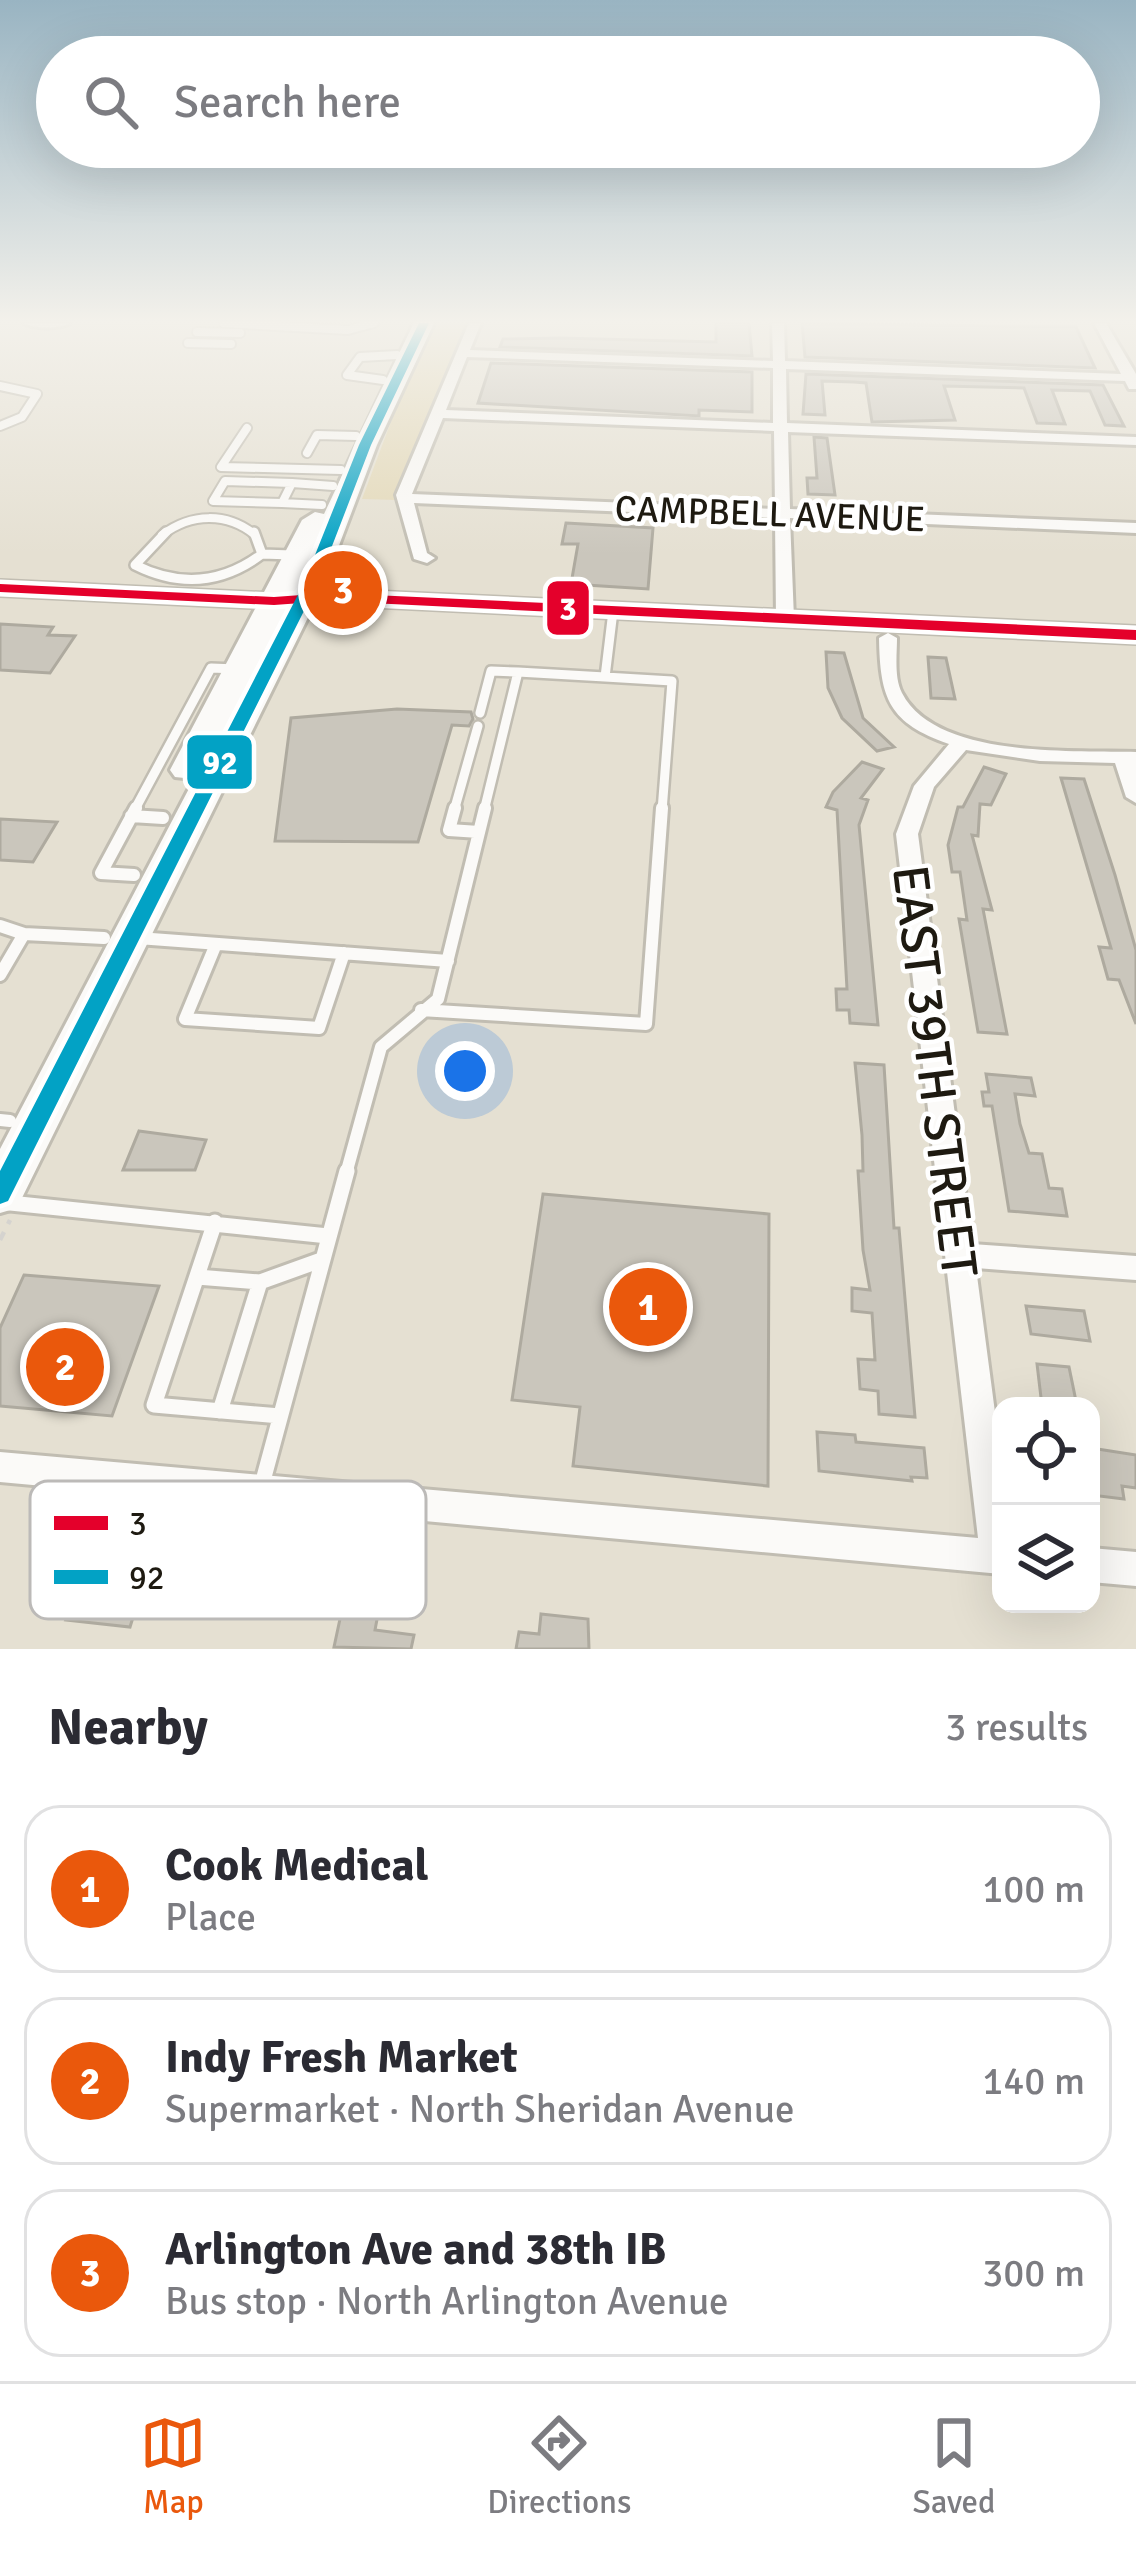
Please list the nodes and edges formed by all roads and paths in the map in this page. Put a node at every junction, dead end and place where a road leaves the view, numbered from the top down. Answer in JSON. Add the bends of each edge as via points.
{"nodes":[{"id":1,"x":32,"y":400,"type":"edge"},
{"id":2,"x":373,"y":400,"type":"edge"},
{"id":3,"x":387,"y":400,"type":"edge"},
{"id":4,"x":443,"y":400,"type":"edge"},
{"id":5,"x":780,"y":400,"type":"edge"},
{"id":6,"x":437,"y":414,"type":"junction"},
{"id":7,"x":0,"y":427,"type":"edge"},
{"id":8,"x":248,"y":428,"type":"dead end"},
{"id":9,"x":781,"y":428,"type":"junction"},
{"id":10,"x":356,"y":436,"type":"junction"},
{"id":11,"x":1136,"y":441,"type":"edge"},
{"id":12,"x":307,"y":453,"type":"dead end"},
{"id":13,"x":292,"y":483,"type":"junction"},
{"id":14,"x":332,"y":487,"type":"junction"},
{"id":15,"x":405,"y":498,"type":"junction"},
{"id":16,"x":282,"y":503,"type":"junction"},
{"id":17,"x":784,"y":514,"type":"junction"},
{"id":18,"x":1136,"y":528,"type":"edge"},
{"id":19,"x":262,"y":554,"type":"junction"},
{"id":20,"x":296,"y":556,"type":"junction"},
{"id":21,"x":427,"y":558,"type":"dead end"},
{"id":22,"x":153,"y":575,"type":"junction"},
{"id":23,"x":0,"y":588,"type":"edge"},
{"id":24,"x":127,"y":594,"type":"junction"},
{"id":25,"x":291,"y":602,"type":"junction"},
{"id":26,"x":612,"y":618,"type":"junction"},
{"id":27,"x":785,"y":619,"type":"junction"},
{"id":28,"x":1136,"y":634,"type":"edge"},
{"id":29,"x":887,"y":638,"type":"junction"},
{"id":30,"x":1136,"y":649,"type":"edge"},
{"id":31,"x":518,"y":672,"type":"junction"},
{"id":32,"x":605,"y":677,"type":"junction"},
{"id":33,"x":962,"y":742,"type":"junction"},
{"id":34,"x":1130,"y":758,"type":"edge"},
{"id":35,"x":1136,"y":797,"type":"edge"},
{"id":36,"x":479,"y":832,"type":"junction"},
{"id":37,"x":0,"y":926,"type":"edge"},
{"id":38,"x":24,"y":934,"type":"junction"},
{"id":39,"x":116,"y":938,"type":"junction"},
{"id":40,"x":217,"y":944,"type":"junction"},
{"id":41,"x":344,"y":953,"type":"junction"},
{"id":42,"x":448,"y":961,"type":"junction"},
{"id":43,"x":0,"y":975,"type":"edge"},
{"id":44,"x":421,"y":1010,"type":"junction"},
{"id":45,"x":3,"y":1126,"type":"edge"},
{"id":46,"x":0,"y":1198,"type":"edge"},
{"id":47,"x":215,"y":1222,"type":"junction"},
{"id":48,"x":328,"y":1236,"type":"junction"},
{"id":49,"x":960,"y":1255,"type":"junction"},
{"id":50,"x":321,"y":1261,"type":"junction"},
{"id":51,"x":1136,"y":1268,"type":"edge"},
{"id":52,"x":197,"y":1277,"type":"junction"},
{"id":53,"x":260,"y":1282,"type":"junction"},
{"id":54,"x":220,"y":1411,"type":"junction"},
{"id":55,"x":280,"y":1415,"type":"junction"},
{"id":56,"x":2,"y":1473,"type":"edge"},
{"id":57,"x":117,"y":1481,"type":"edge"},
{"id":58,"x":263,"y":1481,"type":"edge"},
{"id":59,"x":992,"y":1505,"type":"edge"},
{"id":60,"x":426,"y":1506,"type":"edge"},
{"id":61,"x":992,"y":1556,"type":"edge"},
{"id":62,"x":1100,"y":1566,"type":"edge"},
{"id":63,"x":1136,"y":1569,"type":"edge"}],
"edges":[{"from":1,"to":7,"type":"lane","via":[[22,418]]},
{"from":2,"to":10,"type":"main road"},
{"from":3,"to":25,"type":"main road"},
{"from":4,"to":6,"type":"street"},
{"from":5,"to":9,"type":"street"},
{"from":6,"to":9,"type":"street"},
{"from":6,"to":15,"type":"street"},
{"from":8,"to":14,"type":"lane","via":[[221,467]]},
{"from":9,"to":11,"type":"street"},
{"from":9,"to":17,"type":"street"},
{"from":10,"to":12,"type":"lane","via":[[317,435]]},
{"from":10,"to":14,"type":"main road"},
{"from":13,"to":14,"type":"lane"},
{"from":13,"to":16,"type":"lane"},
{"from":13,"to":16,"type":"lane","via":[[226,481],[213,501]]},
{"from":14,"to":16,"type":"lane"},
{"from":14,"to":20,"type":"main road"},
{"from":15,"to":17,"type":"street","name":"CAMPBELL AVENUE"},
{"from":15,"to":21,"type":"street"},
{"from":17,"to":18,"type":"street","name":"CAMPBELL AVENUE"},
{"from":17,"to":27,"type":"street"},
{"from":19,"to":20,"type":"lane"},
{"from":19,"to":22,"type":"lane","via":[[220,578]]},
{"from":19,"to":22,"type":"lane","via":[[254,532],[241,524],[181,521],[163,527],[135,565]]},
{"from":20,"to":25,"type":"main road"},
{"from":22,"to":24,"type":"lane"},
{"from":23,"to":24,"type":"main road"},
{"from":24,"to":25,"type":"main road"},
{"from":25,"to":26,"type":"main road"},
{"from":25,"to":39,"type":"main road"},
{"from":25,"to":39,"type":"main road","via":[[218,692],[147,817]]},
{"from":26,"to":27,"type":"main road"},
{"from":26,"to":29,"type":"main road"},
{"from":26,"to":32,"type":"lane"},
{"from":27,"to":28,"type":"main road"},
{"from":29,"to":30,"type":"main road"},
{"from":29,"to":33,"type":"street","via":[[891,686],[902,707]]},
{"from":31,"to":32,"type":"lane"},
{"from":31,"to":36,"type":"lane"},
{"from":31,"to":36,"type":"lane","via":[[490,670],[448,830]]},
{"from":32,"to":44,"type":"lane","via":[[672,681],[646,1024]]},
{"from":33,"to":34,"type":"street"},
{"from":33,"to":49,"type":"street","name":"EAST 39TH STREET","via":[[924,786],[907,834]]},
{"from":34,"to":35,"type":"street"},
{"from":36,"to":42,"type":"lane"},
{"from":37,"to":38,"type":"lane"},
{"from":38,"to":39,"type":"lane"},
{"from":38,"to":43,"type":"lane"},
{"from":39,"to":40,"type":"lane"},
{"from":39,"to":45,"type":"main road"},
{"from":39,"to":46,"type":"main road"},
{"from":40,"to":41,"type":"lane"},
{"from":40,"to":41,"type":"lane","via":[[185,1019],[319,1028]]},
{"from":41,"to":42,"type":"lane"},
{"from":42,"to":44,"type":"lane","via":[[438,999]]},
{"from":44,"to":48,"type":"lane","via":[[381,1047]]},
{"from":46,"to":47,"type":"lane"},
{"from":47,"to":48,"type":"lane"},
{"from":47,"to":52,"type":"lane"},
{"from":48,"to":50,"type":"lane"},
{"from":49,"to":51,"type":"street"},
{"from":49,"to":59,"type":"street","name":"EAST 39TH STREET"},
{"from":50,"to":53,"type":"lane"},
{"from":50,"to":55,"type":"lane"},
{"from":52,"to":53,"type":"lane"},
{"from":52,"to":54,"type":"lane","via":[[154,1406]]},
{"from":53,"to":54,"type":"lane"},
{"from":54,"to":55,"type":"lane"},
{"from":55,"to":58,"type":"lane"},
{"from":56,"to":57,"type":"street"},
{"from":60,"to":61,"type":"street"},
{"from":62,"to":63,"type":"street"}]}
